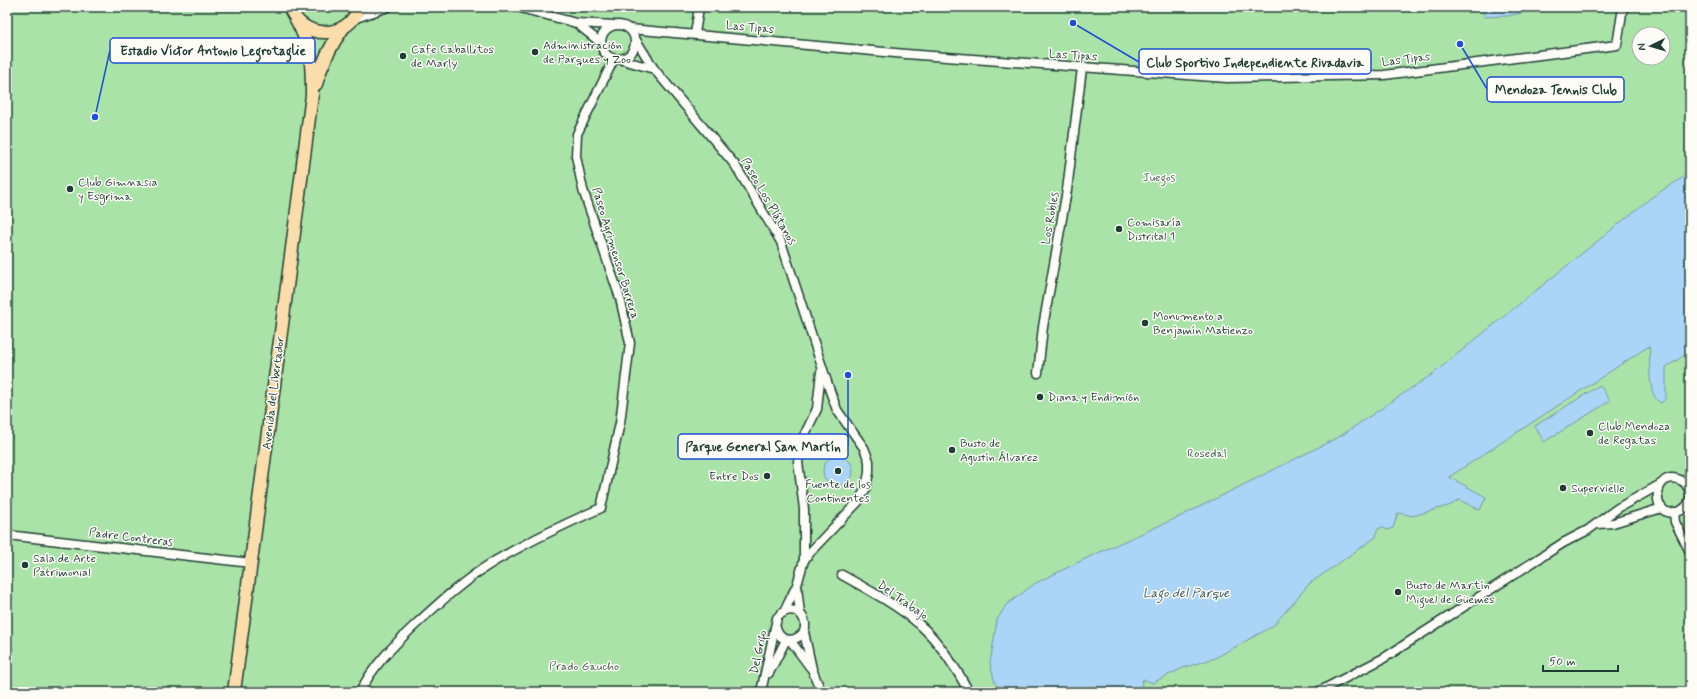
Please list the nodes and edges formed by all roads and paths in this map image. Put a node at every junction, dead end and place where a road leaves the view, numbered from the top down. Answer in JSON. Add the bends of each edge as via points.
{"nodes":[{"id":1,"x":290,"y":7,"type":"edge"},
{"id":2,"x":359,"y":7,"type":"edge"},
{"id":3,"x":388,"y":7,"type":"edge"},
{"id":4,"x":517,"y":7,"type":"edge"},
{"id":5,"x":696,"y":7,"type":"edge"},
{"id":6,"x":699,"y":7,"type":"edge"},
{"id":7,"x":1623,"y":7,"type":"edge"},
{"id":8,"x":296,"y":19,"type":"junction"},
{"id":9,"x":353,"y":19,"type":"junction"},
{"id":10,"x":576,"y":23,"type":"junction"},
{"id":11,"x":616,"y":25,"type":"junction"},
{"id":12,"x":343,"y":28,"type":"junction"},
{"id":13,"x":633,"y":34,"type":"junction"},
{"id":14,"x":694,"y":34,"type":"junction"},
{"id":15,"x":601,"y":43,"type":"junction"},
{"id":16,"x":617,"y":59,"type":"junction"},
{"id":17,"x":1082,"y":68,"type":"junction"},
{"id":18,"x":654,"y":69,"type":"junction"},
{"id":19,"x":312,"y":95,"type":"junction"},
{"id":20,"x":821,"y":368,"type":"junction"},
{"id":21,"x":1038,"y":373,"type":"dead end"},
{"id":22,"x":1661,"y":484,"type":"junction"},
{"id":23,"x":1689,"y":488,"type":"edge"},
{"id":24,"x":1689,"y":502,"type":"edge"},
{"id":25,"x":1662,"y":508,"type":"junction"},
{"id":26,"x":1674,"y":512,"type":"junction"},
{"id":27,"x":1598,"y":524,"type":"junction"},
{"id":28,"x":7,"y":535,"type":"edge"},
{"id":29,"x":1690,"y":552,"type":"edge"},
{"id":30,"x":804,"y":560,"type":"junction"},
{"id":31,"x":251,"y":563,"type":"junction"},
{"id":32,"x":842,"y":575,"type":"dead end"},
{"id":33,"x":797,"y":585,"type":"junction"},
{"id":34,"x":784,"y":612,"type":"junction"},
{"id":35,"x":800,"y":614,"type":"junction"},
{"id":36,"x":776,"y":628,"type":"junction"},
{"id":37,"x":804,"y":632,"type":"junction"},
{"id":38,"x":788,"y":640,"type":"junction"},
{"id":39,"x":812,"y":669,"type":"junction"},
{"id":40,"x":764,"y":682,"type":"junction"},
{"id":41,"x":234,"y":692,"type":"edge"},
{"id":42,"x":360,"y":692,"type":"edge"},
{"id":43,"x":761,"y":692,"type":"edge"},
{"id":44,"x":821,"y":692,"type":"edge"},
{"id":45,"x":969,"y":692,"type":"edge"},
{"id":46,"x":1318,"y":692,"type":"edge"}],
"edges":[{"from":1,"to":8,"type":"main road","name":"Avenida del Libertador"},
{"from":2,"to":9,"type":"main road"},
{"from":3,"to":9,"type":"street"},
{"from":4,"to":10,"type":"street"},
{"from":5,"to":14,"type":"street"},
{"from":6,"to":14,"type":"street"},
{"from":7,"to":17,"type":"street","name":"Las Tipas","via":[[1617,45],[1384,75],[1227,78]]},
{"from":8,"to":12,"type":"main road","via":[[306,28],[316,32],[327,33]]},
{"from":8,"to":19,"type":"main road","name":"Avenida del Libertador","via":[[312,62]]},
{"from":9,"to":12,"type":"main road"},
{"from":10,"to":11,"type":"street"},
{"from":10,"to":15,"type":"street"},
{"from":11,"to":13,"type":"street","via":[[623,25]]},
{"from":11,"to":15,"type":"street","via":[[606,29]]},
{"from":12,"to":19,"type":"main road","name":"Avenida del Libertador","via":[[322,63]]},
{"from":13,"to":14,"type":"street","name":"Las Tipas","via":[[646,30]]},
{"from":13,"to":16,"type":"street","via":[[633,51],[624,58]]},
{"from":13,"to":18,"type":"street","name":"Paseo Los Plátanos"},
{"from":14,"to":17,"type":"street","name":"Las Tipas"},
{"from":15,"to":16,"type":"street","via":[[605,53]]},
{"from":16,"to":18,"type":"street"},
{"from":16,"to":42,"type":"street","name":"Paseo Agrimensor Barrera","via":[[577,134],[576,156],[583,190],[620,298],[630,343],[620,423],[601,508],[548,532],[494,562],[444,598],[400,640],[365,681]]},
{"from":17,"to":21,"type":"street","name":"Los Robles","via":[[1067,190],[1043,327]]},
{"from":18,"to":20,"type":"street","name":"Paseo Los Plátanos","via":[[736,164],[781,242]]},
{"from":19,"to":31,"type":"main road","name":"Avenida del Libertador"},
{"from":20,"to":30,"type":"street","via":[[818,409],[803,438],[798,462],[804,509]]},
{"from":20,"to":30,"type":"street","name":"Paseo Los Plátanos","via":[[837,410],[864,448],[870,473],[858,502]]},
{"from":22,"to":23,"type":"street","via":[[1675,479],[1685,483]]},
{"from":22,"to":25,"type":"street","via":[[1657,499]]},
{"from":22,"to":27,"type":"street","via":[[1618,508]]},
{"from":24,"to":26,"type":"street","via":[[1684,508]]},
{"from":25,"to":26,"type":"street"},
{"from":25,"to":27,"type":"street","via":[[1613,523]]},
{"from":26,"to":29,"type":"street","via":[[1675,522]]},
{"from":27,"to":46,"type":"street","via":[[1563,543],[1384,658]]},
{"from":28,"to":31,"type":"street","name":"Padre Contreras"},
{"from":30,"to":33,"type":"street"},
{"from":31,"to":41,"type":"main road","name":"Avenida del Libertador"},
{"from":32,"to":45,"type":"street","name":"Del Trabajo","via":[[920,625],[950,660]]},
{"from":33,"to":34,"type":"street"},
{"from":33,"to":35,"type":"street"},
{"from":34,"to":35,"type":"street","via":[[792,610]]},
{"from":34,"to":36,"type":"street","via":[[777,618]]},
{"from":35,"to":37,"type":"street","via":[[805,622]]},
{"from":36,"to":38,"type":"street","via":[[780,636]]},
{"from":36,"to":40,"type":"street","name":"Del Grifo"},
{"from":37,"to":38,"type":"street"},
{"from":37,"to":39,"type":"street"},
{"from":38,"to":39,"type":"street"},
{"from":38,"to":40,"type":"street","name":"Del Grifo"},
{"from":39,"to":44,"type":"street"},
{"from":40,"to":43,"type":"street"}]}
